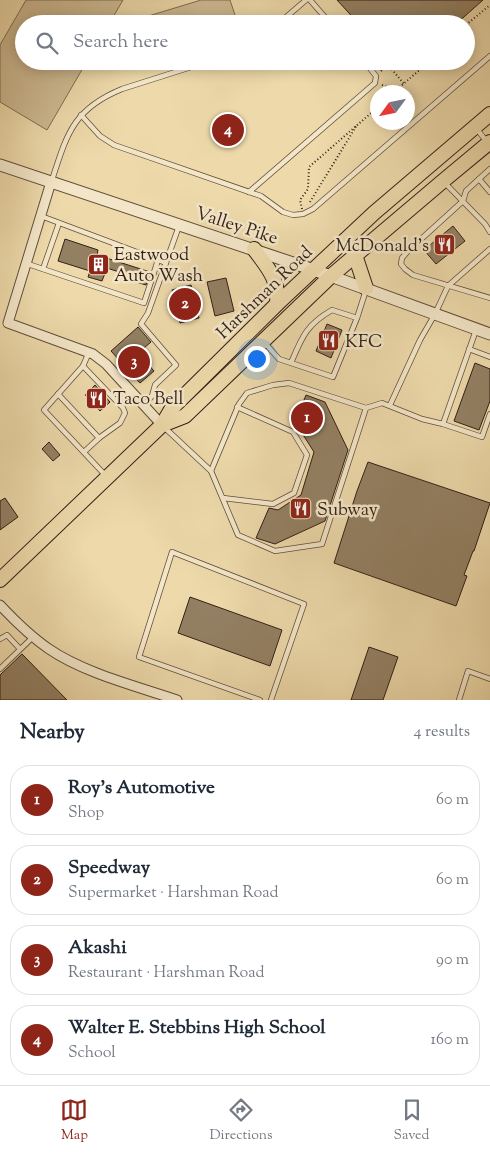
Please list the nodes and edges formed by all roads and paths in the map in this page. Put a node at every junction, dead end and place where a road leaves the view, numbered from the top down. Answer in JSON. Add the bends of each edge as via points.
{"nodes":[{"id":1,"x":306,"y":0,"type":"edge"},
{"id":2,"x":310,"y":0,"type":"edge"},
{"id":3,"x":490,"y":5,"type":"edge"},
{"id":4,"x":288,"y":15,"type":"edge"},
{"id":5,"x":323,"y":15,"type":"edge"},
{"id":6,"x":475,"y":18,"type":"edge"},
{"id":7,"x":490,"y":56,"type":"edge"},
{"id":8,"x":475,"y":69,"type":"edge"},
{"id":9,"x":183,"y":70,"type":"edge"},
{"id":10,"x":371,"y":70,"type":"edge"},
{"id":11,"x":382,"y":70,"type":"edge"},
{"id":12,"x":393,"y":70,"type":"edge"},
{"id":13,"x":419,"y":70,"type":"edge"},
{"id":14,"x":474,"y":70,"type":"edge"},
{"id":15,"x":376,"y":76,"type":"junction"},
{"id":16,"x":375,"y":83,"type":"junction"},
{"id":17,"x":404,"y":84,"type":"joint"},
{"id":18,"x":379,"y":85,"type":"edge"},
{"id":19,"x":370,"y":114,"type":"edge"},
{"id":20,"x":490,"y":114,"type":"edge"},
{"id":21,"x":81,"y":115,"type":"junction"},
{"id":22,"x":357,"y":125,"type":"junction"},
{"id":23,"x":475,"y":127,"type":"junction"},
{"id":24,"x":490,"y":143,"type":"edge"},
{"id":25,"x":0,"y":165,"type":"edge"},
{"id":26,"x":490,"y":169,"type":"edge"},
{"id":27,"x":479,"y":178,"type":"junction"},
{"id":28,"x":442,"y":181,"type":"junction"},
{"id":29,"x":51,"y":182,"type":"junction"},
{"id":30,"x":249,"y":192,"type":"junction"},
{"id":31,"x":490,"y":192,"type":"edge"},
{"id":32,"x":463,"y":201,"type":"junction"},
{"id":33,"x":303,"y":214,"type":"junction"},
{"id":34,"x":40,"y":216,"type":"junction"},
{"id":35,"x":59,"y":222,"type":"junction"},
{"id":36,"x":179,"y":224,"type":"junction"},
{"id":37,"x":490,"y":232,"type":"edge"},
{"id":38,"x":254,"y":249,"type":"junction"},
{"id":39,"x":490,"y":249,"type":"edge"},
{"id":40,"x":355,"y":256,"type":"junction"},
{"id":41,"x":158,"y":260,"type":"junction"},
{"id":42,"x":25,"y":263,"type":"junction"},
{"id":43,"x":166,"y":263,"type":"junction"},
{"id":44,"x":43,"y":269,"type":"junction"},
{"id":45,"x":314,"y":270,"type":"junction"},
{"id":46,"x":331,"y":276,"type":"junction"},
{"id":47,"x":448,"y":286,"type":"junction"},
{"id":48,"x":366,"y":288,"type":"junction"},
{"id":49,"x":490,"y":298,"type":"edge"},
{"id":50,"x":277,"y":304,"type":"junction"},
{"id":51,"x":435,"y":314,"type":"junction"},
{"id":52,"x":357,"y":318,"type":"junction"},
{"id":53,"x":477,"y":329,"type":"junction"},
{"id":54,"x":490,"y":334,"type":"edge"},
{"id":55,"x":263,"y":341,"type":"junction"},
{"id":56,"x":469,"y":349,"type":"junction"},
{"id":57,"x":88,"y":352,"type":"junction"},
{"id":58,"x":490,"y":357,"type":"edge"},
{"id":59,"x":291,"y":364,"type":"junction"},
{"id":60,"x":83,"y":366,"type":"junction"},
{"id":61,"x":58,"y":394,"type":"junction"},
{"id":62,"x":144,"y":405,"type":"junction"},
{"id":63,"x":390,"y":405,"type":"junction"},
{"id":64,"x":237,"y":407,"type":"junction"},
{"id":65,"x":366,"y":408,"type":"junction"},
{"id":66,"x":490,"y":414,"type":"edge"},
{"id":67,"x":443,"y":424,"type":"junction"},
{"id":68,"x":162,"y":425,"type":"junction"},
{"id":69,"x":98,"y":438,"type":"junction"},
{"id":70,"x":84,"y":452,"type":"junction"},
{"id":71,"x":211,"y":471,"type":"junction"},
{"id":72,"x":107,"y":477,"type":"junction"},
{"id":73,"x":222,"y":498,"type":"junction"},
{"id":74,"x":0,"y":580,"type":"edge"},
{"id":75,"x":0,"y":605,"type":"edge"},
{"id":76,"x":32,"y":637,"type":"junction"},
{"id":77,"x":0,"y":639,"type":"edge"},
{"id":78,"x":20,"y":649,"type":"junction"},
{"id":79,"x":0,"y":669,"type":"edge"},
{"id":80,"x":490,"y":679,"type":"edge"},
{"id":81,"x":177,"y":700,"type":"edge"},
{"id":82,"x":259,"y":700,"type":"edge"},
{"id":83,"x":271,"y":700,"type":"edge"},
{"id":84,"x":459,"y":700,"type":"edge"}],
"edges":[{"from":1,"to":4,"type":"lane"},
{"from":2,"to":5,"type":"lane"},
{"from":3,"to":6,"type":"path"},
{"from":7,"to":8,"type":"lane"},
{"from":9,"to":21,"type":"lane","via":[[116,92],[96,102]]},
{"from":10,"to":15,"type":"lane"},
{"from":11,"to":15,"type":"path"},
{"from":12,"to":17,"type":"path"},
{"from":13,"to":17,"type":"path"},
{"from":14,"to":33,"type":"lane"},
{"from":15,"to":16,"type":"lane"},
{"from":16,"to":18,"type":"path"},
{"from":16,"to":30,"type":"lane"},
{"from":19,"to":22,"type":"path"},
{"from":20,"to":23,"type":"main road","name":"Harshman Road"},
{"from":21,"to":29,"type":"lane","via":[[67,136]]},
{"from":21,"to":30,"type":"lane","via":[[100,136],[114,145]]},
{"from":22,"to":33,"type":"path"},
{"from":22,"to":33,"type":"path","via":[[309,167],[308,189],[300,200]]},
{"from":23,"to":24,"type":"lane"},
{"from":23,"to":45,"type":"main road","name":"Harshman Road","via":[[374,213]]},
{"from":24,"to":28,"type":"main road","name":"Harshman Road"},
{"from":25,"to":29,"type":"street","name":"Valley Pike"},
{"from":26,"to":27,"type":"lane"},
{"from":27,"to":31,"type":"lane"},
{"from":27,"to":32,"type":"lane","via":[[466,191]]},
{"from":28,"to":32,"type":"lane"},
{"from":28,"to":40,"type":"main road","name":"Harshman Road"},
{"from":29,"to":34,"type":"street"},
{"from":29,"to":36,"type":"street","name":"Valley Pike"},
{"from":30,"to":33,"type":"lane","via":[[261,196],[283,212]]},
{"from":32,"to":37,"type":"lane"},
{"from":32,"to":47,"type":"lane","via":[[402,258],[401,264],[413,275]]},
{"from":34,"to":35,"type":"lane"},
{"from":34,"to":42,"type":"street"},
{"from":35,"to":41,"type":"lane"},
{"from":35,"to":44,"type":"lane"},
{"from":36,"to":38,"type":"street","name":"Valley Pike"},
{"from":36,"to":43,"type":"lane"},
{"from":38,"to":45,"type":"street","name":"Valley Pike"},
{"from":38,"to":50,"type":"main road","via":[[274,276]]},
{"from":39,"to":47,"type":"lane"},
{"from":40,"to":46,"type":"main road","name":"Harshman Road"},
{"from":40,"to":48,"type":"main road"},
{"from":41,"to":43,"type":"lane"},
{"from":41,"to":44,"type":"lane","via":[[144,303]]},
{"from":42,"to":44,"type":"lane"},
{"from":42,"to":57,"type":"street","via":[[8,323]]},
{"from":43,"to":62,"type":"lane","via":[[147,317],[141,324],[176,365],[155,386]]},
{"from":45,"to":46,"type":"street","name":"Valley Pike"},
{"from":45,"to":50,"type":"main road","name":"Harshman Road"},
{"from":46,"to":48,"type":"street","name":"Valley Pike"},
{"from":46,"to":55,"type":"main road","name":"Harshman Road"},
{"from":47,"to":49,"type":"lane"},
{"from":47,"to":51,"type":"lane"},
{"from":48,"to":51,"type":"street","name":"Valley Pike"},
{"from":48,"to":52,"type":"lane"},
{"from":50,"to":68,"type":"main road","name":"Harshman Road","via":[[172,408]]},
{"from":51,"to":53,"type":"street","name":"Valley Pike"},
{"from":51,"to":63,"type":"lane"},
{"from":52,"to":59,"type":"lane","via":[[332,310],[318,318],[306,330]]},
{"from":52,"to":59,"type":"lane","via":[[333,377]]},
{"from":53,"to":54,"type":"street","name":"Valley Pike"},
{"from":53,"to":56,"type":"lane"},
{"from":55,"to":59,"type":"lane","via":[[279,359]]},
{"from":55,"to":68,"type":"main road","name":"Harshman Road","via":[[184,416]]},
{"from":56,"to":58,"type":"lane"},
{"from":56,"to":67,"type":"lane"},
{"from":57,"to":60,"type":"lane"},
{"from":57,"to":62,"type":"street","via":[[106,364]]},
{"from":60,"to":61,"type":"lane"},
{"from":60,"to":69,"type":"lane","via":[[125,413],[120,423]]},
{"from":61,"to":69,"type":"lane"},
{"from":61,"to":70,"type":"lane","via":[[44,410]]},
{"from":62,"to":68,"type":"street"},
{"from":63,"to":65,"type":"lane","via":[[382,403]]},
{"from":63,"to":67,"type":"lane"},
{"from":64,"to":65,"type":"lane","via":[[247,393],[290,383]]},
{"from":64,"to":71,"type":"lane"},
{"from":64,"to":73,"type":"lane","via":[[293,432],[307,455],[294,493],[273,504]]},
{"from":65,"to":73,"type":"lane","via":[[322,544],[274,551],[238,535]]},
{"from":66,"to":67,"type":"lane","via":[[482,437]]},
{"from":68,"to":71,"type":"lane"},
{"from":68,"to":72,"type":"main road","name":"Harshman Road"},
{"from":69,"to":70,"type":"lane"},
{"from":70,"to":72,"type":"lane"},
{"from":71,"to":73,"type":"lane"},
{"from":72,"to":74,"type":"main road","name":"Harshman Road"},
{"from":75,"to":76,"type":"street"},
{"from":76,"to":78,"type":"lane"},
{"from":76,"to":81,"type":"street","via":[[84,668]]},
{"from":77,"to":78,"type":"lane","via":[[7,635]]},
{"from":78,"to":79,"type":"lane"},
{"from":80,"to":84,"type":"lane","via":[[468,672]]},
{"from":82,"to":83,"type":"lane","via":[[139,657],[172,552],[304,604]]}]}
